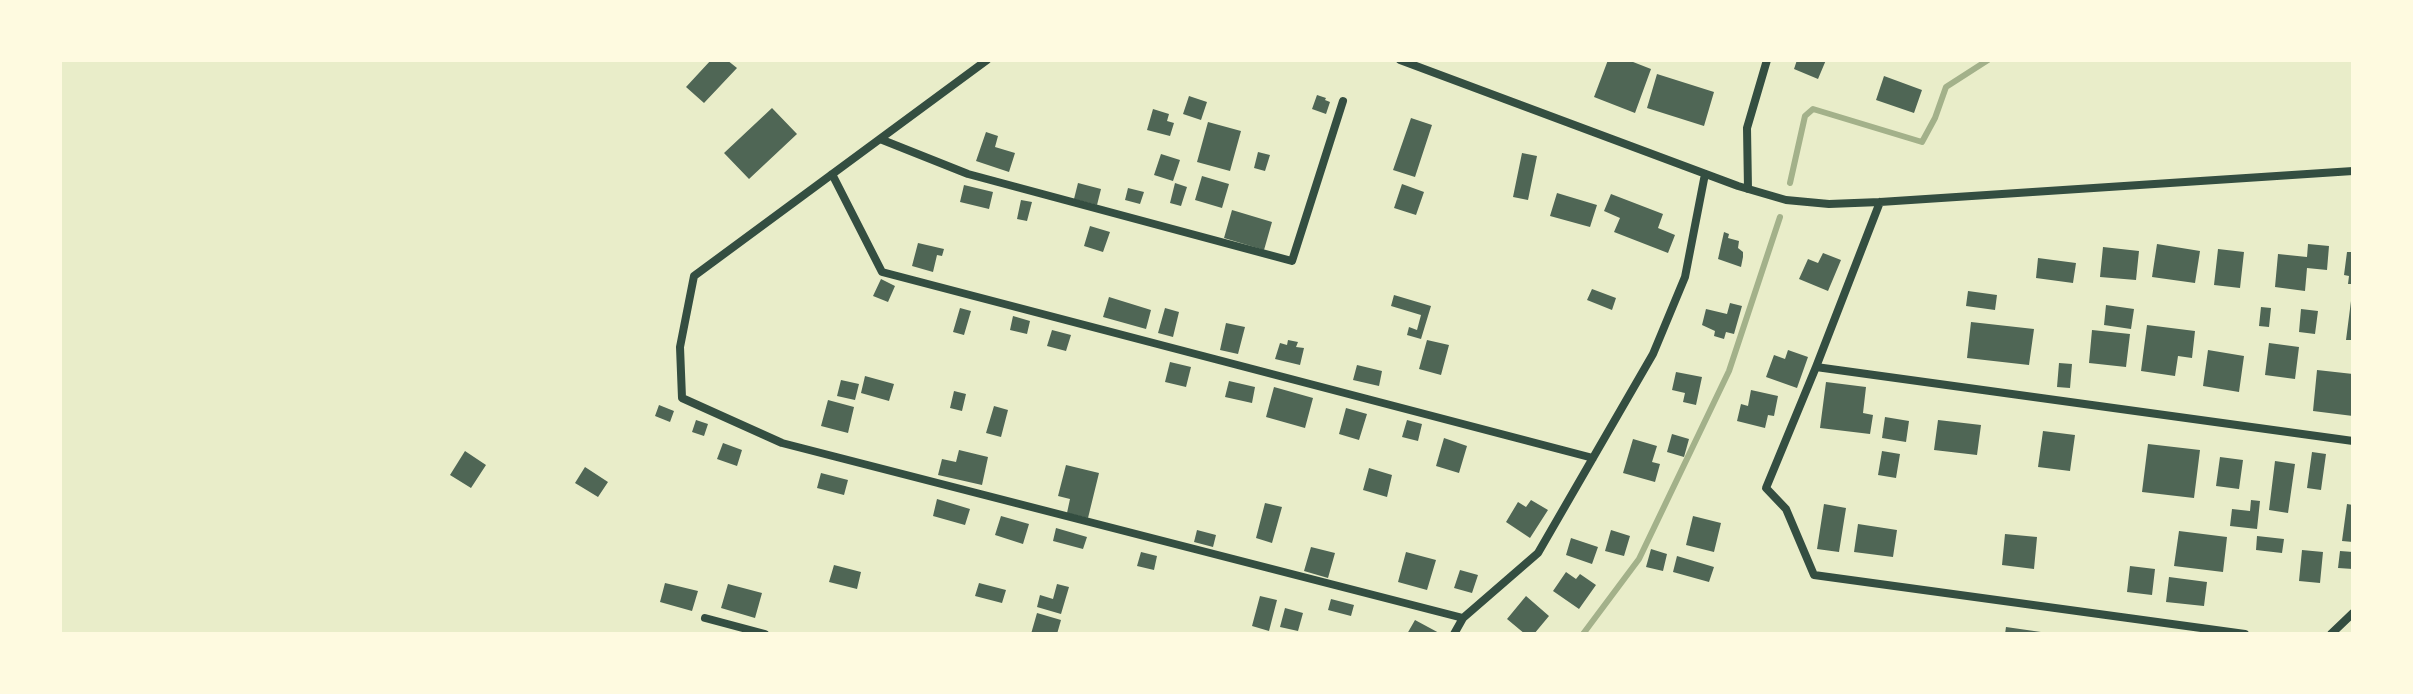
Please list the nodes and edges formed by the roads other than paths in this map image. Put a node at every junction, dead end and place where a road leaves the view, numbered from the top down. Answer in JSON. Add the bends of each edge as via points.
{"nodes":[{"id":1,"x":987,"y":60,"type":"edge"},
{"id":2,"x":1400,"y":60,"type":"edge"},
{"id":3,"x":1767,"y":60,"type":"edge"},
{"id":4,"x":1343,"y":101,"type":"dead end"},
{"id":5,"x":880,"y":139,"type":"junction"},
{"id":6,"x":2353,"y":171,"type":"edge"},
{"id":7,"x":832,"y":174,"type":"junction"},
{"id":8,"x":1705,"y":174,"type":"junction"},
{"id":9,"x":1748,"y":189,"type":"junction"},
{"id":10,"x":1880,"y":202,"type":"junction"},
{"id":11,"x":1816,"y":367,"type":"junction"},
{"id":12,"x":2353,"y":441,"type":"edge"},
{"id":13,"x":1593,"y":458,"type":"junction"},
{"id":14,"x":2353,"y":613,"type":"edge"},
{"id":15,"x":705,"y":618,"type":"dead end"},
{"id":16,"x":1463,"y":618,"type":"junction"},
{"id":17,"x":765,"y":634,"type":"edge"},
{"id":18,"x":1454,"y":634,"type":"edge"},
{"id":19,"x":2245,"y":634,"type":"edge"},
{"id":20,"x":2331,"y":634,"type":"edge"}],
"edges":[{"from":1,"to":5,"type":"street"},
{"from":2,"to":8,"type":"street"},
{"from":3,"to":9,"type":"street","via":[[1747,128]]},
{"from":4,"to":5,"type":"street","via":[[1292,261],[968,174]]},
{"from":5,"to":7,"type":"street"},
{"from":6,"to":10,"type":"street"},
{"from":7,"to":13,"type":"street","via":[[882,272]]},
{"from":7,"to":16,"type":"street","via":[[694,276],[680,347],[682,398],[782,443]]},
{"from":8,"to":9,"type":"street"},
{"from":8,"to":13,"type":"street","via":[[1685,277],[1653,354]]},
{"from":9,"to":10,"type":"street","via":[[1786,200]]},
{"from":10,"to":11,"type":"street"},
{"from":11,"to":12,"type":"street"},
{"from":11,"to":19,"type":"street","via":[[1766,488],[1786,509],[1814,575]]},
{"from":13,"to":16,"type":"street","via":[[1538,553]]},
{"from":14,"to":20,"type":"street"},
{"from":15,"to":17,"type":"street"},
{"from":16,"to":18,"type":"street"}]}
